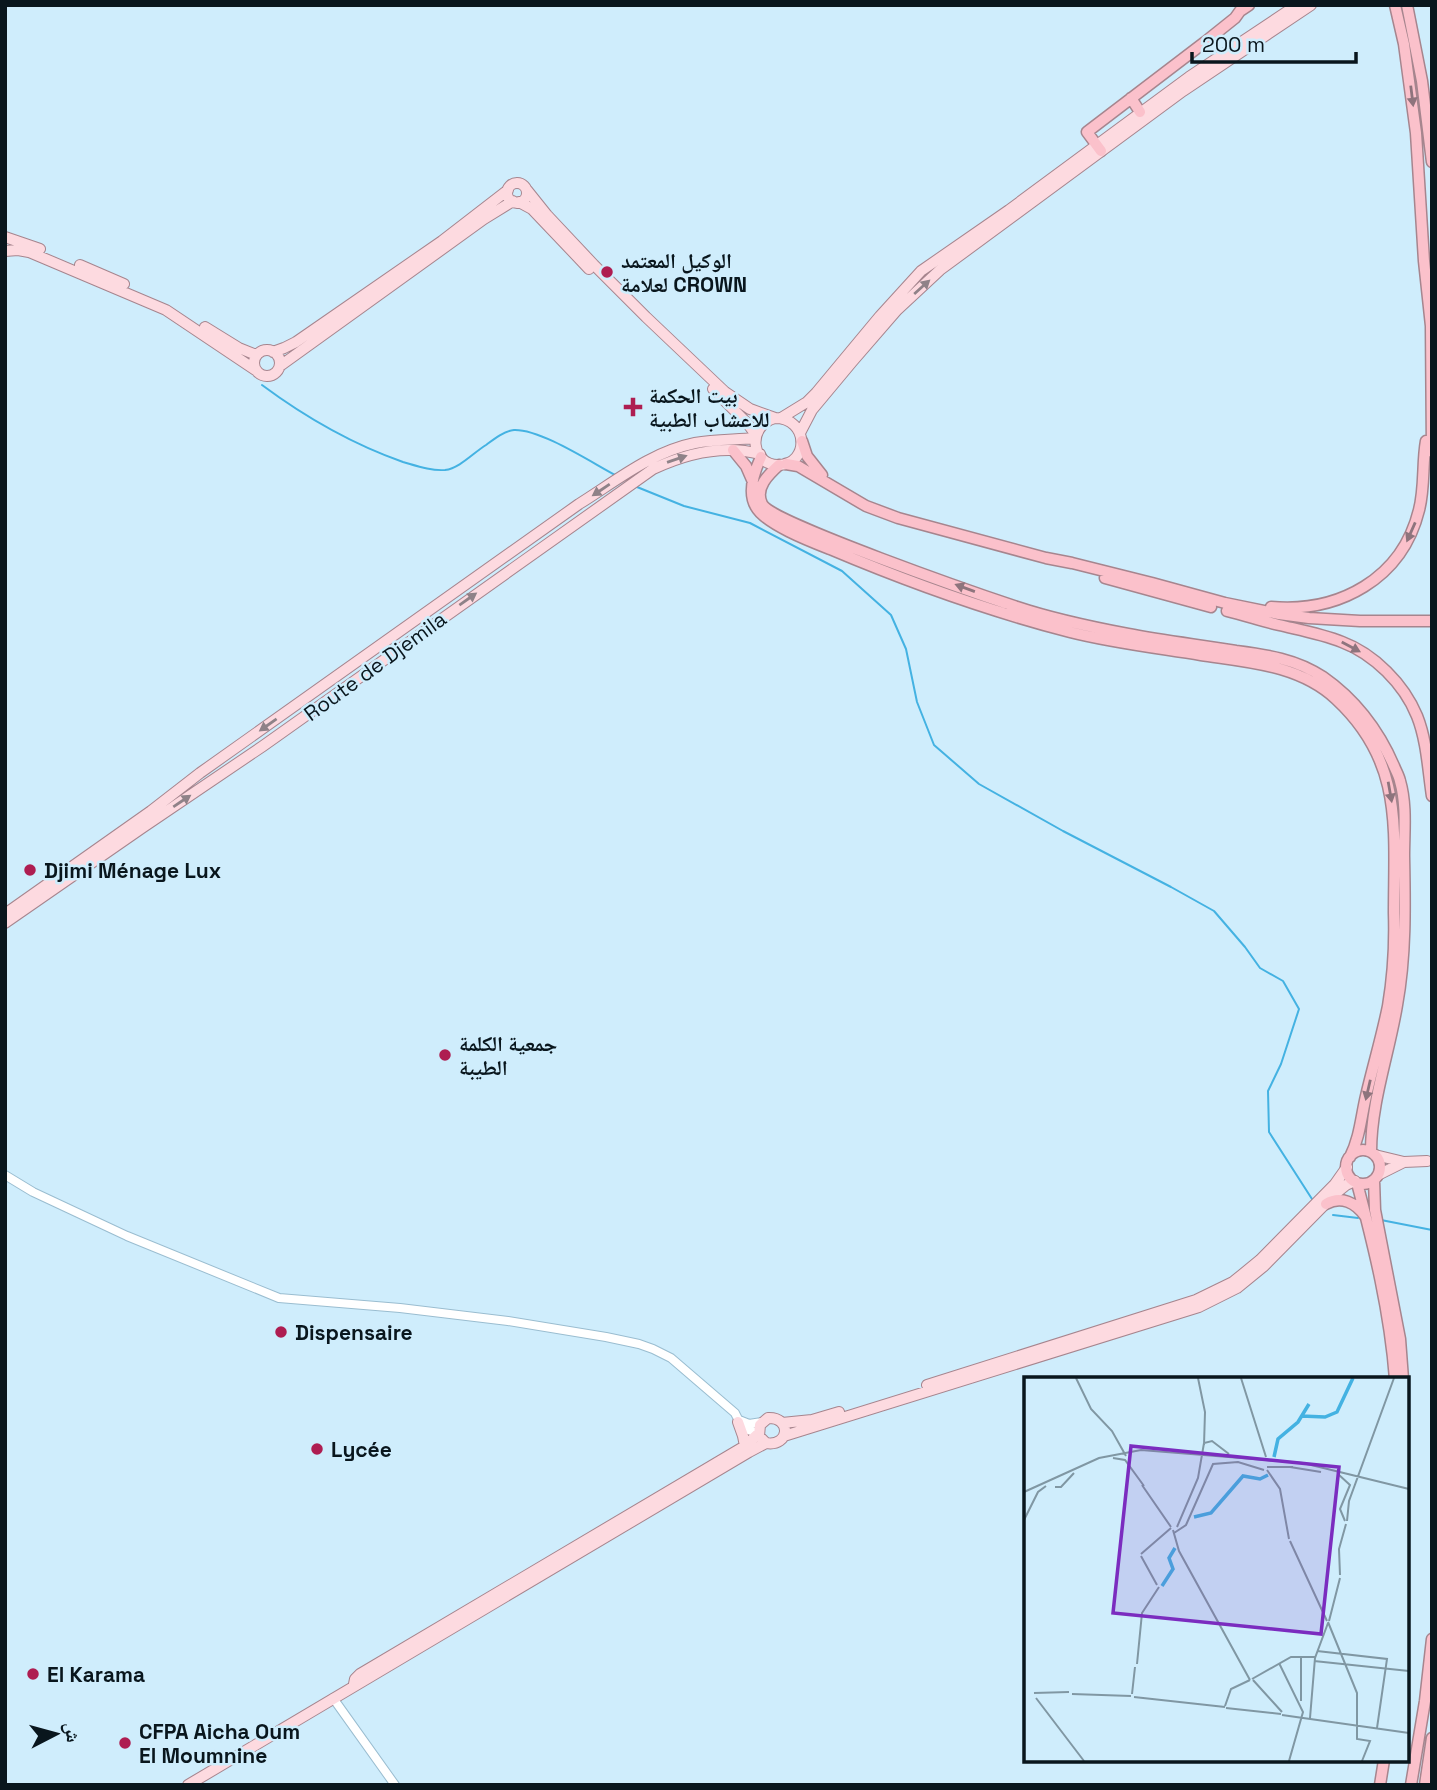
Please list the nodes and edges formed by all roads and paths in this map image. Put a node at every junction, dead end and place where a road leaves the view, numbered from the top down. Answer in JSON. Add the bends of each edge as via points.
{"nodes":[{"id":1,"x":1249,"y":5,"type":"edge"},
{"id":2,"x":1259,"y":5,"type":"edge"},
{"id":3,"x":1297,"y":5,"type":"edge"},
{"id":4,"x":1311,"y":5,"type":"edge"},
{"id":5,"x":1395,"y":5,"type":"edge"},
{"id":6,"x":1407,"y":5,"type":"edge"},
{"id":7,"x":1235,"y":18,"type":"junction"},
{"id":8,"x":1131,"y":98,"type":"junction"},
{"id":9,"x":1140,"y":112,"type":"junction"},
{"id":10,"x":1099,"y":148,"type":"junction"},
{"id":11,"x":1432,"y":162,"type":"edge"},
{"id":12,"x":508,"y":190,"type":"junction"},
{"id":13,"x":527,"y":190,"type":"junction"},
{"id":14,"x":516,"y":202,"type":"junction"},
{"id":15,"x":998,"y":223,"type":"junction"},
{"id":16,"x":6,"y":237,"type":"edge"},
{"id":17,"x":30,"y":249,"type":"junction"},
{"id":18,"x":6,"y":251,"type":"edge"},
{"id":19,"x":273,"y":352,"type":"junction"},
{"id":20,"x":256,"y":355,"type":"junction"},
{"id":21,"x":280,"y":366,"type":"junction"},
{"id":22,"x":257,"y":372,"type":"junction"},
{"id":23,"x":1431,"y":417,"type":"edge"},
{"id":24,"x":778,"y":418,"type":"junction"},
{"id":25,"x":756,"y":436,"type":"junction"},
{"id":26,"x":801,"y":437,"type":"junction"},
{"id":27,"x":733,"y":450,"type":"junction"},
{"id":28,"x":1432,"y":452,"type":"edge"},
{"id":29,"x":761,"y":456,"type":"junction"},
{"id":30,"x":783,"y":465,"type":"junction"},
{"id":31,"x":753,"y":482,"type":"junction"},
{"id":32,"x":828,"y":482,"type":"junction"},
{"id":33,"x":1046,"y":558,"type":"junction"},
{"id":34,"x":1195,"y":595,"type":"junction"},
{"id":35,"x":1239,"y":614,"type":"junction"},
{"id":36,"x":1432,"y":621,"type":"edge"},
{"id":37,"x":1411,"y":624,"type":"junction"},
{"id":38,"x":1432,"y":627,"type":"edge"},
{"id":39,"x":1432,"y":796,"type":"edge"},
{"id":40,"x":5,"y":914,"type":"edge"},
{"id":41,"x":5,"y":923,"type":"edge"},
{"id":42,"x":1373,"y":1153,"type":"junction"},
{"id":43,"x":1427,"y":1161,"type":"dead end"},
{"id":44,"x":1348,"y":1162,"type":"junction"},
{"id":45,"x":1404,"y":1162,"type":"junction"},
{"id":46,"x":5,"y":1175,"type":"edge"},
{"id":47,"x":1376,"y":1177,"type":"junction"},
{"id":48,"x":1356,"y":1182,"type":"junction"},
{"id":49,"x":1326,"y":1204,"type":"junction"},
{"id":50,"x":1368,"y":1221,"type":"junction"},
{"id":51,"x":1037,"y":1354,"type":"junction"},
{"id":52,"x":1395,"y":1377,"type":"edge"},
{"id":53,"x":1403,"y":1377,"type":"edge"},
{"id":54,"x":738,"y":1421,"type":"junction"},
{"id":55,"x":782,"y":1423,"type":"junction"},
{"id":56,"x":760,"y":1429,"type":"junction"},
{"id":57,"x":784,"y":1436,"type":"junction"},
{"id":58,"x":766,"y":1443,"type":"junction"},
{"id":59,"x":745,"y":1446,"type":"junction"},
{"id":60,"x":1432,"y":1639,"type":"edge"},
{"id":61,"x":354,"y":1685,"type":"junction"},
{"id":62,"x":333,"y":1698,"type":"junction"},
{"id":63,"x":1432,"y":1738,"type":"edge"},
{"id":64,"x":1376,"y":1762,"type":"edge"},
{"id":65,"x":1384,"y":1762,"type":"edge"},
{"id":66,"x":188,"y":1785,"type":"edge"},
{"id":67,"x":395,"y":1785,"type":"edge"},
{"id":68,"x":1374,"y":1785,"type":"edge"},
{"id":69,"x":1380,"y":1785,"type":"edge"},
{"id":70,"x":1411,"y":1785,"type":"edge"},
{"id":71,"x":1425,"y":1785,"type":"edge"}],
"edges":[{"from":1,"to":7,"type":"highway"},
{"from":2,"to":7,"type":"highway"},
{"from":3,"to":9,"type":"main road"},
{"from":4,"to":10,"type":"main road"},
{"from":5,"to":23,"type":"highway","one_way":true,"via":[[1416,133],[1431,326]]},
{"from":6,"to":11,"type":"highway"},
{"from":7,"to":8,"type":"highway"},
{"from":8,"to":9,"type":"highway"},
{"from":8,"to":10,"type":"highway","via":[[1087,132]]},
{"from":9,"to":10,"type":"main road"},
{"from":10,"to":15,"type":"main road"},
{"from":12,"to":13,"type":"main road","via":[[517,183]]},
{"from":12,"to":14,"type":"main road","via":[[508,197]]},
{"from":12,"to":19,"type":"main road","via":[[442,241],[291,345]]},
{"from":13,"to":14,"type":"main road","via":[[524,199]]},
{"from":13,"to":24,"type":"main road","via":[[612,282],[725,392],[750,409]]},
{"from":14,"to":21,"type":"main road","via":[[484,219]]},
{"from":14,"to":25,"type":"main road","via":[[532,209]]},
{"from":15,"to":24,"type":"main road","via":[[921,271],[816,393]]},
{"from":26,"to":15,"type":"main road","one_way":true,"via":[[821,398],[897,310]]},
{"from":16,"to":17,"type":"main road"},
{"from":16,"to":18,"type":"main road"},
{"from":17,"to":18,"type":"main road"},
{"from":17,"to":20,"type":"main road","via":[[167,304]]},
{"from":17,"to":22,"type":"main road","via":[[166,310]]},
{"from":19,"to":20,"type":"main road","via":[[264,350]]},
{"from":19,"to":21,"type":"main road"},
{"from":20,"to":22,"type":"main road"},
{"from":21,"to":22,"type":"main road","via":[[268,376]]},
{"from":23,"to":28,"type":"highway"},
{"from":23,"to":34,"type":"highway","one_way":true,"via":[[1423,487],[1412,531],[1393,562],[1361,589],[1307,607],[1274,607]]},
{"from":24,"to":25,"type":"main road","via":[[763,424]]},
{"from":24,"to":26,"type":"main road","via":[[793,423]]},
{"from":25,"to":29,"type":"main road"},
{"from":25,"to":40,"type":"main road","one_way":true,"via":[[681,446],[626,474]]},
{"from":26,"to":30,"type":"main road","via":[[798,455]]},
{"from":26,"to":32,"type":"highway","via":[[807,456]]},
{"from":27,"to":29,"type":"main road","name":"Route de Djemila"},
{"from":27,"to":31,"type":"highway"},
{"from":41,"to":27,"type":"main road","name":"Route de Djemila","one_way":true,"via":[[653,469],[685,456]]},
{"from":29,"to":30,"type":"main road"},
{"from":29,"to":31,"type":"highway"},
{"from":30,"to":32,"type":"highway","via":[[798,466]]},
{"from":42,"to":30,"type":"highway","one_way":true,"via":[[1374,1110],[1398,1004],[1404,939],[1404,814],[1400,781],[1366,716],[1325,678],[1296,663],[1062,619],[811,531],[762,503],[764,482]]},
{"from":31,"to":44,"type":"highway","one_way":true,"via":[[752,496],[760,514],[844,555],[997,611],[1072,632],[1279,668],[1318,685],[1355,719],[1372,742],[1391,795],[1395,925],[1388,1005],[1359,1137]]},
{"from":32,"to":33,"type":"highway","via":[[866,506],[898,518]]},
{"from":33,"to":34,"type":"highway"},
{"from":33,"to":35,"type":"highway"},
{"from":34,"to":37,"type":"highway","via":[[1279,614]]},
{"from":35,"to":37,"type":"highway","via":[[1323,625]]},
{"from":35,"to":39,"type":"highway","one_way":true,"via":[[1344,642],[1392,678],[1417,716]]},
{"from":36,"to":37,"type":"highway"},
{"from":37,"to":38,"type":"highway"},
{"from":42,"to":44,"type":"highway","via":[[1359,1150]]},
{"from":42,"to":45,"type":"main road"},
{"from":42,"to":47,"type":"highway","via":[[1380,1165]]},
{"from":43,"to":45,"type":"main road"},
{"from":44,"to":48,"type":"highway","via":[[1350,1177]]},
{"from":44,"to":51,"type":"main road","via":[[1335,1184],[1233,1282],[1196,1300]]},
{"from":45,"to":47,"type":"main road"},
{"from":46,"to":54,"type":"street","via":[[127,1236],[279,1298],[508,1321],[653,1349],[671,1358],[735,1413]]},
{"from":47,"to":48,"type":"highway","via":[[1364,1184]]},
{"from":47,"to":53,"type":"highway","via":[[1375,1210]]},
{"from":48,"to":49,"type":"main road"},
{"from":48,"to":50,"type":"highway"},
{"from":49,"to":50,"type":"highway","via":[[1332,1200],[1353,1204]]},
{"from":49,"to":51,"type":"main road","via":[[1237,1288],[1199,1307]]},
{"from":50,"to":52,"type":"highway"},
{"from":51,"to":55,"type":"main road","via":[[820,1418]]},
{"from":51,"to":57,"type":"main road"},
{"from":54,"to":56,"type":"street","via":[[746,1429]]},
{"from":54,"to":59,"type":"main road"},
{"from":55,"to":56,"type":"main road","via":[[771,1418]]},
{"from":55,"to":57,"type":"main road"},
{"from":56,"to":58,"type":"main road"},
{"from":56,"to":59,"type":"main road"},
{"from":57,"to":58,"type":"main road","via":[[778,1443]]},
{"from":58,"to":61,"type":"main road"},
{"from":59,"to":61,"type":"main road","via":[[360,1674]]},
{"from":60,"to":70,"type":"highway"},
{"from":61,"to":62,"type":"main road"},
{"from":62,"to":66,"type":"main road"},
{"from":62,"to":67,"type":"street"},
{"from":63,"to":71,"type":"highway"},
{"from":64,"to":68,"type":"highway"},
{"from":65,"to":69,"type":"highway"}]}
